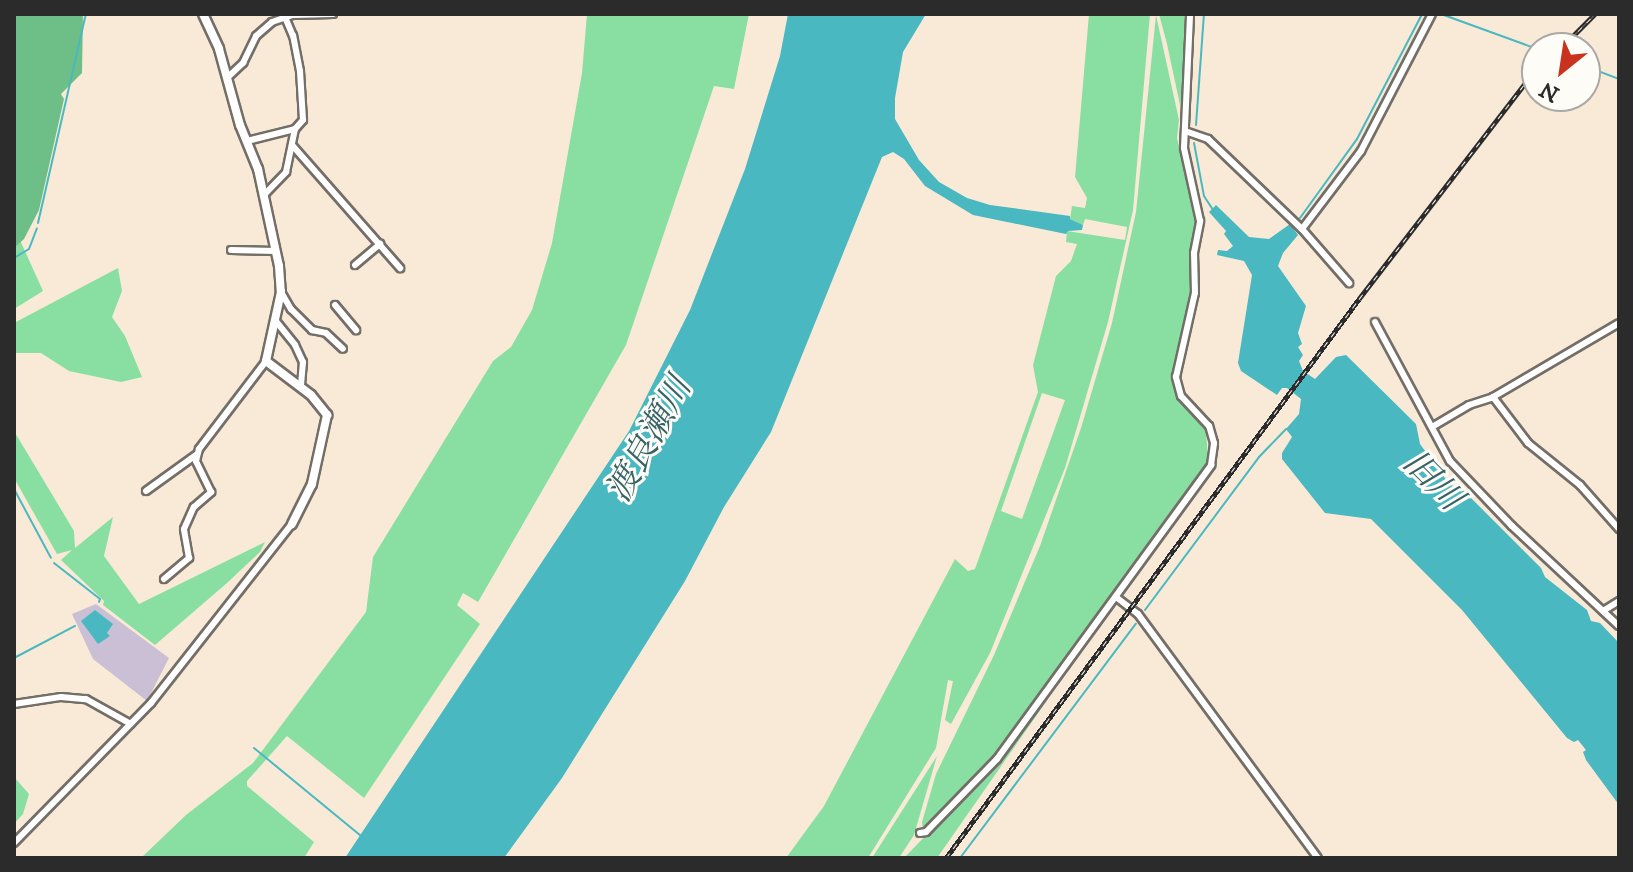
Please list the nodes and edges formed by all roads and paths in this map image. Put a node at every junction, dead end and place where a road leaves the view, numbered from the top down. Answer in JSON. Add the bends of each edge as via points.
{"nodes":[{"id":1,"x":203,"y":14,"type":"edge"},
{"id":2,"x":267,"y":14,"type":"edge"},
{"id":3,"x":333,"y":14,"type":"edge"},
{"id":4,"x":1190,"y":14,"type":"edge"},
{"id":5,"x":1431,"y":15,"type":"edge"},
{"id":6,"x":285,"y":17,"type":"junction"},
{"id":7,"x":272,"y":22,"type":"junction"},
{"id":8,"x":228,"y":77,"type":"junction"},
{"id":9,"x":295,"y":129,"type":"junction"},
{"id":10,"x":1185,"y":131,"type":"junction"},
{"id":11,"x":247,"y":141,"type":"junction"},
{"id":12,"x":292,"y":145,"type":"junction"},
{"id":13,"x":264,"y":195,"type":"junction"},
{"id":14,"x":1302,"y":229,"type":"junction"},
{"id":15,"x":380,"y":244,"type":"junction"},
{"id":16,"x":231,"y":250,"type":"dead end"},
{"id":17,"x":276,"y":251,"type":"junction"},
{"id":18,"x":355,"y":265,"type":"dead end"},
{"id":19,"x":400,"y":268,"type":"dead end"},
{"id":20,"x":1349,"y":283,"type":"dead end"},
{"id":21,"x":281,"y":292,"type":"junction"},
{"id":22,"x":335,"y":305,"type":"dead end"},
{"id":23,"x":275,"y":320,"type":"junction"},
{"id":24,"x":1375,"y":322,"type":"dead end"},
{"id":25,"x":1619,"y":323,"type":"edge"},
{"id":26,"x":356,"y":330,"type":"dead end"},
{"id":27,"x":343,"y":349,"type":"dead end"},
{"id":28,"x":266,"y":361,"type":"junction"},
{"id":29,"x":301,"y":387,"type":"junction"},
{"id":30,"x":1493,"y":397,"type":"junction"},
{"id":31,"x":1432,"y":427,"type":"junction"},
{"id":32,"x":196,"y":455,"type":"junction"},
{"id":33,"x":146,"y":491,"type":"dead end"},
{"id":34,"x":292,"y":524,"type":"joint"},
{"id":35,"x":1619,"y":529,"type":"edge"},
{"id":36,"x":164,"y":579,"type":"dead end"},
{"id":37,"x":1116,"y":597,"type":"junction"},
{"id":38,"x":1619,"y":601,"type":"edge"},
{"id":39,"x":1603,"y":611,"type":"junction"},
{"id":40,"x":1619,"y":626,"type":"edge"},
{"id":41,"x":14,"y":704,"type":"edge"},
{"id":42,"x":131,"y":724,"type":"junction"},
{"id":43,"x":920,"y":833,"type":"dead end"},
{"id":44,"x":14,"y":843,"type":"edge"},
{"id":45,"x":1318,"y":858,"type":"edge"}],
"edges":[{"from":1,"to":8,"type":"street"},
{"from":2,"to":7,"type":"street"},
{"from":3,"to":6,"type":"street"},
{"from":4,"to":10,"type":"street"},
{"from":5,"to":14,"type":"street","via":[[1361,151]]},
{"from":6,"to":7,"type":"street"},
{"from":6,"to":9,"type":"street","via":[[305,114]]},
{"from":7,"to":8,"type":"street"},
{"from":8,"to":11,"type":"street"},
{"from":9,"to":11,"type":"street"},
{"from":9,"to":12,"type":"street"},
{"from":10,"to":14,"type":"street","via":[[1208,139]]},
{"from":10,"to":37,"type":"street","via":[[1200,221],[1195,293],[1176,377],[1181,396],[1209,426],[1213,458]]},
{"from":11,"to":13,"type":"street"},
{"from":12,"to":13,"type":"street","via":[[286,172]]},
{"from":12,"to":15,"type":"street"},
{"from":13,"to":17,"type":"street"},
{"from":14,"to":20,"type":"street"},
{"from":15,"to":18,"type":"street"},
{"from":15,"to":19,"type":"street"},
{"from":16,"to":17,"type":"street"},
{"from":17,"to":21,"type":"street"},
{"from":21,"to":23,"type":"street"},
{"from":21,"to":27,"type":"street","via":[[312,330],[326,333]]},
{"from":22,"to":26,"type":"street"},
{"from":23,"to":28,"type":"street"},
{"from":23,"to":29,"type":"street","via":[[303,362]]},
{"from":24,"to":31,"type":"street"},
{"from":25,"to":30,"type":"street"},
{"from":28,"to":29,"type":"street"},
{"from":28,"to":32,"type":"street"},
{"from":29,"to":34,"type":"street","via":[[327,415],[312,484]]},
{"from":30,"to":31,"type":"street"},
{"from":30,"to":35,"type":"street","via":[[1528,443],[1580,485]]},
{"from":31,"to":39,"type":"street","via":[[1466,479]]},
{"from":32,"to":33,"type":"street"},
{"from":32,"to":36,"type":"street","via":[[211,492],[194,507],[184,529],[189,558]]},
{"from":34,"to":42,"type":"street"},
{"from":37,"to":43,"type":"street","via":[[997,759]]},
{"from":37,"to":45,"type":"street","via":[[1138,614]]},
{"from":38,"to":39,"type":"street"},
{"from":39,"to":40,"type":"street"},
{"from":41,"to":42,"type":"street","via":[[86,699]]},
{"from":42,"to":44,"type":"street"}]}
